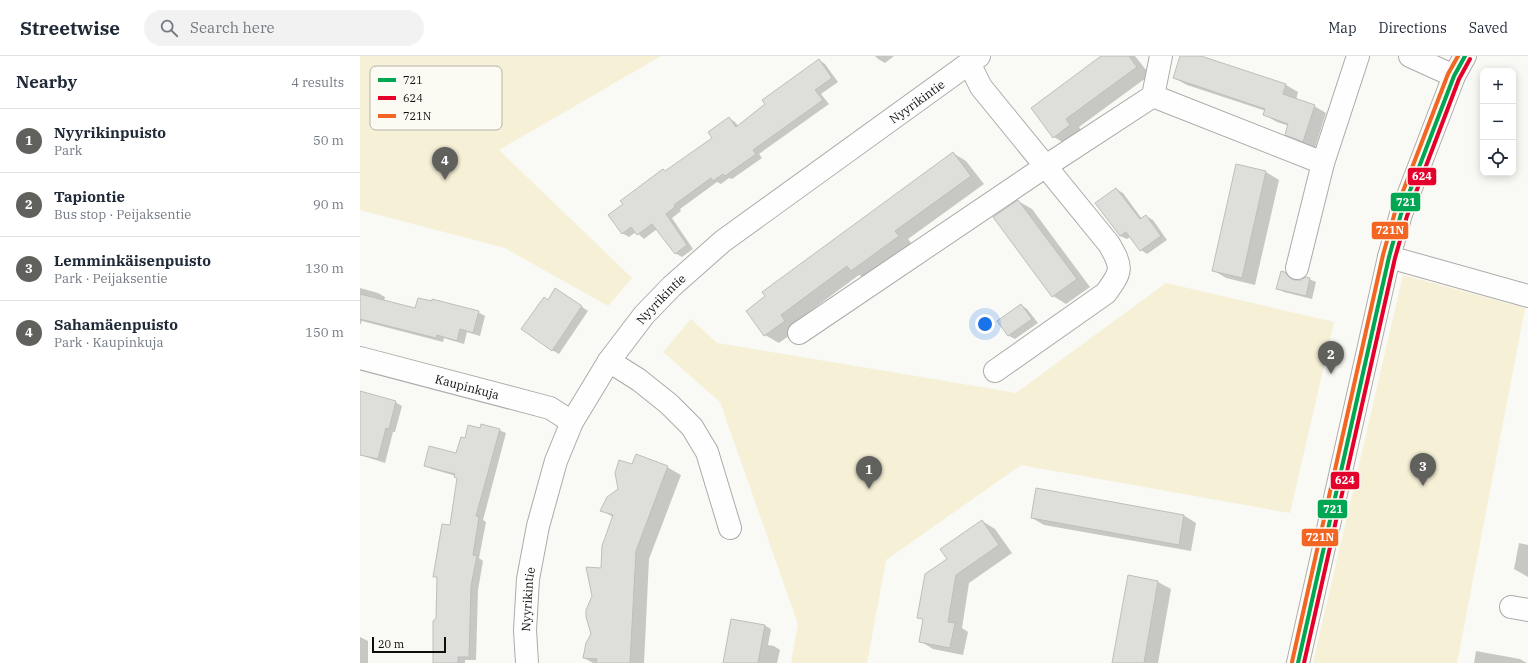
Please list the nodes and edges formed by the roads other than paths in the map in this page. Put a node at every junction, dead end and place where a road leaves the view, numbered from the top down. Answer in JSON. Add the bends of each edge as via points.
{"nodes":[{"id":1,"x":1161,"y":56,"type":"edge"},
{"id":2,"x":1358,"y":56,"type":"edge"},
{"id":3,"x":1410,"y":56,"type":"edge"},
{"id":4,"x":1464,"y":56,"type":"edge"},
{"id":5,"x":974,"y":60,"type":"edge"},
{"id":6,"x":1454,"y":76,"type":"junction"},
{"id":7,"x":1153,"y":96,"type":"junction"},
{"id":8,"x":1323,"y":163,"type":"junction"},
{"id":9,"x":1046,"y":166,"type":"junction"},
{"id":10,"x":1389,"y":257,"type":"junction"},
{"id":11,"x":1297,"y":268,"type":"dead end"},
{"id":12,"x":1528,"y":296,"type":"edge"},
{"id":13,"x":799,"y":333,"type":"dead end"},
{"id":14,"x":360,"y":358,"type":"edge"},
{"id":15,"x":609,"y":361,"type":"junction"},
{"id":16,"x":995,"y":371,"type":"dead end"},
{"id":17,"x":572,"y":422,"type":"junction"},
{"id":18,"x":730,"y":528,"type":"dead end"},
{"id":19,"x":527,"y":663,"type":"edge"},
{"id":20,"x":1298,"y":663,"type":"edge"}],
"edges":[{"from":1,"to":7,"type":"street"},
{"from":2,"to":8,"type":"street"},
{"from":3,"to":6,"type":"street"},
{"from":4,"to":6,"type":"street"},
{"from":5,"to":9,"type":"street","via":[[981,87]]},
{"from":5,"to":15,"type":"street","name":"Nyyrikintie","via":[[723,241],[672,286],[644,315]]},
{"from":6,"to":10,"type":"street","via":[[1401,214]]},
{"from":7,"to":8,"type":"street"},
{"from":7,"to":9,"type":"street"},
{"from":8,"to":11,"type":"street"},
{"from":9,"to":13,"type":"street"},
{"from":9,"to":16,"type":"street","via":[[1109,244],[1119,261],[1118,277],[1106,293]]},
{"from":10,"to":12,"type":"street"},
{"from":10,"to":20,"type":"street"},
{"from":14,"to":17,"type":"street","name":"Kaupinkuja","via":[[550,408]]},
{"from":15,"to":17,"type":"street","name":"Nyyrikintie"},
{"from":15,"to":18,"type":"street","via":[[670,404],[692,427],[707,452]]},
{"from":17,"to":19,"type":"street","name":"Nyyrikintie","via":[[556,461],[538,526],[528,579],[525,630]]}]}
